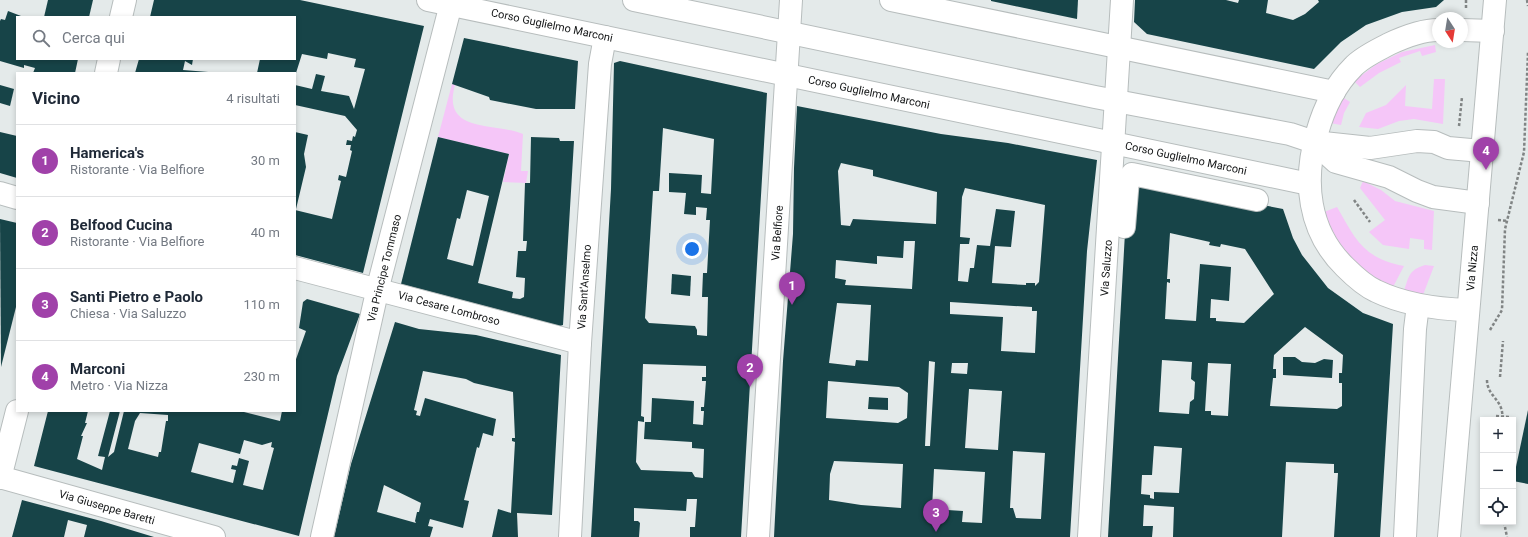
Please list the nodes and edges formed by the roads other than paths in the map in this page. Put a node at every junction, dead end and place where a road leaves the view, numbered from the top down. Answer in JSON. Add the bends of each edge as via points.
{"nodes":[{"id":1,"x":125,"y":0,"type":"edge"},
{"id":2,"x":428,"y":0,"type":"edge"},
{"id":3,"x":634,"y":0,"type":"edge"},
{"id":4,"x":791,"y":0,"type":"edge"},
{"id":5,"x":891,"y":0,"type":"edge"},
{"id":6,"x":1122,"y":0,"type":"edge"},
{"id":7,"x":1495,"y":0,"type":"edge"},
{"id":8,"x":452,"y":2,"type":"edge"},
{"id":9,"x":121,"y":16,"type":"edge"},
{"id":10,"x":1432,"y":30,"type":"edge"},
{"id":11,"x":1468,"y":30,"type":"edge"},
{"id":12,"x":1493,"y":31,"type":"junction"},
{"id":13,"x":789,"y":33,"type":"junction"},
{"id":14,"x":605,"y":37,"type":"junction"},
{"id":15,"x":1119,"y":47,"type":"junction"},
{"id":16,"x":109,"y":60,"type":"edge"},
{"id":17,"x":106,"y":72,"type":"edge"},
{"id":18,"x":787,"y":74,"type":"junction"},
{"id":19,"x":1334,"y":92,"type":"junction"},
{"id":20,"x":1116,"y":101,"type":"junction"},
{"id":21,"x":1314,"y":142,"type":"junction"},
{"id":22,"x":1114,"y":143,"type":"junction"},
{"id":23,"x":1482,"y":151,"type":"junction"},
{"id":24,"x":1124,"y":174,"type":"junction"},
{"id":25,"x":1309,"y":184,"type":"junction"},
{"id":26,"x":0,"y":193,"type":"edge"},
{"id":27,"x":16,"y":198,"type":"edge"},
{"id":28,"x":1257,"y":200,"type":"dead end"},
{"id":29,"x":1478,"y":203,"type":"junction"},
{"id":30,"x":296,"y":268,"type":"edge"},
{"id":31,"x":378,"y":289,"type":"junction"},
{"id":32,"x":1418,"y":306,"type":"junction"},
{"id":33,"x":1468,"y":310,"type":"junction"},
{"id":34,"x":580,"y":343,"type":"junction"},
{"id":35,"x":17,"y":412,"type":"edge"},
{"id":36,"x":0,"y":478,"type":"edge"},
{"id":37,"x":214,"y":537,"type":"edge"},
{"id":38,"x":322,"y":537,"type":"edge"},
{"id":39,"x":570,"y":537,"type":"edge"},
{"id":40,"x":758,"y":537,"type":"edge"},
{"id":41,"x":1089,"y":537,"type":"edge"},
{"id":42,"x":1105,"y":537,"type":"edge"},
{"id":43,"x":1405,"y":537,"type":"edge"},
{"id":44,"x":1449,"y":537,"type":"edge"}],
"edges":[{"from":1,"to":9,"type":"street"},
{"from":2,"to":8,"type":"street","name":"Corso Guglielmo Marconi"},
{"from":3,"to":13,"type":"street"},
{"from":4,"to":13,"type":"street","name":"Via Belfiore"},
{"from":5,"to":15,"type":"street"},
{"from":6,"to":15,"type":"street","name":"Via Saluzzo"},
{"from":7,"to":12,"type":"street","name":"Via Nizza"},
{"from":8,"to":14,"type":"street","name":"Corso Guglielmo Marconi"},
{"from":8,"to":31,"type":"street","name":"Via Principe Tommaso"},
{"from":10,"to":19,"type":"street","via":[[1404,37],[1378,50],[1354,66]]},
{"from":11,"to":12,"type":"street"},
{"from":12,"to":23,"type":"street","name":"Via Nizza"},
{"from":13,"to":18,"type":"street","name":"Via Belfiore"},
{"from":13,"to":20,"type":"street"},
{"from":14,"to":18,"type":"street","name":"Corso Guglielmo Marconi"},
{"from":14,"to":34,"type":"street","name":"Via Sant'Anselmo","via":[[600,64]]},
{"from":15,"to":19,"type":"street"},
{"from":15,"to":20,"type":"street","name":"Via Saluzzo"},
{"from":16,"to":17,"type":"street"},
{"from":18,"to":22,"type":"street","name":"Corso Guglielmo Marconi"},
{"from":18,"to":40,"type":"street","name":"Via Belfiore"},
{"from":19,"to":21,"type":"street"},
{"from":20,"to":21,"type":"street","via":[[1290,134]]},
{"from":20,"to":22,"type":"street","name":"Via Saluzzo"},
{"from":21,"to":23,"type":"street","via":[[1379,148],[1417,140],[1434,142],[1448,148]]},
{"from":21,"to":25,"type":"street"},
{"from":21,"to":29,"type":"street","via":[[1336,162],[1388,177],[1433,197]]},
{"from":22,"to":24,"type":"street","name":"Via Saluzzo"},
{"from":22,"to":25,"type":"street","name":"Corso Guglielmo Marconi"},
{"from":23,"to":29,"type":"street","name":"Via Nizza"},
{"from":24,"to":28,"type":"street","via":[[1136,174]]},
{"from":24,"to":41,"type":"street","name":"Via Saluzzo"},
{"from":24,"to":42,"type":"street"},
{"from":25,"to":32,"type":"street","via":[[1314,219],[1337,259],[1375,291]]},
{"from":26,"to":27,"type":"street"},
{"from":29,"to":33,"type":"street","name":"Via Nizza"},
{"from":30,"to":31,"type":"street","name":"Via Cesare Lombroso"},
{"from":31,"to":34,"type":"street","name":"Via Cesare Lombroso"},
{"from":31,"to":38,"type":"street","name":"Via Principe Tommaso"},
{"from":32,"to":33,"type":"street"},
{"from":32,"to":43,"type":"street"},
{"from":33,"to":44,"type":"street","name":"Via Nizza"},
{"from":34,"to":39,"type":"street","name":"Via Sant'Anselmo"},
{"from":35,"to":36,"type":"street"},
{"from":36,"to":37,"type":"street","name":"Via Giuseppe Baretti"}]}
